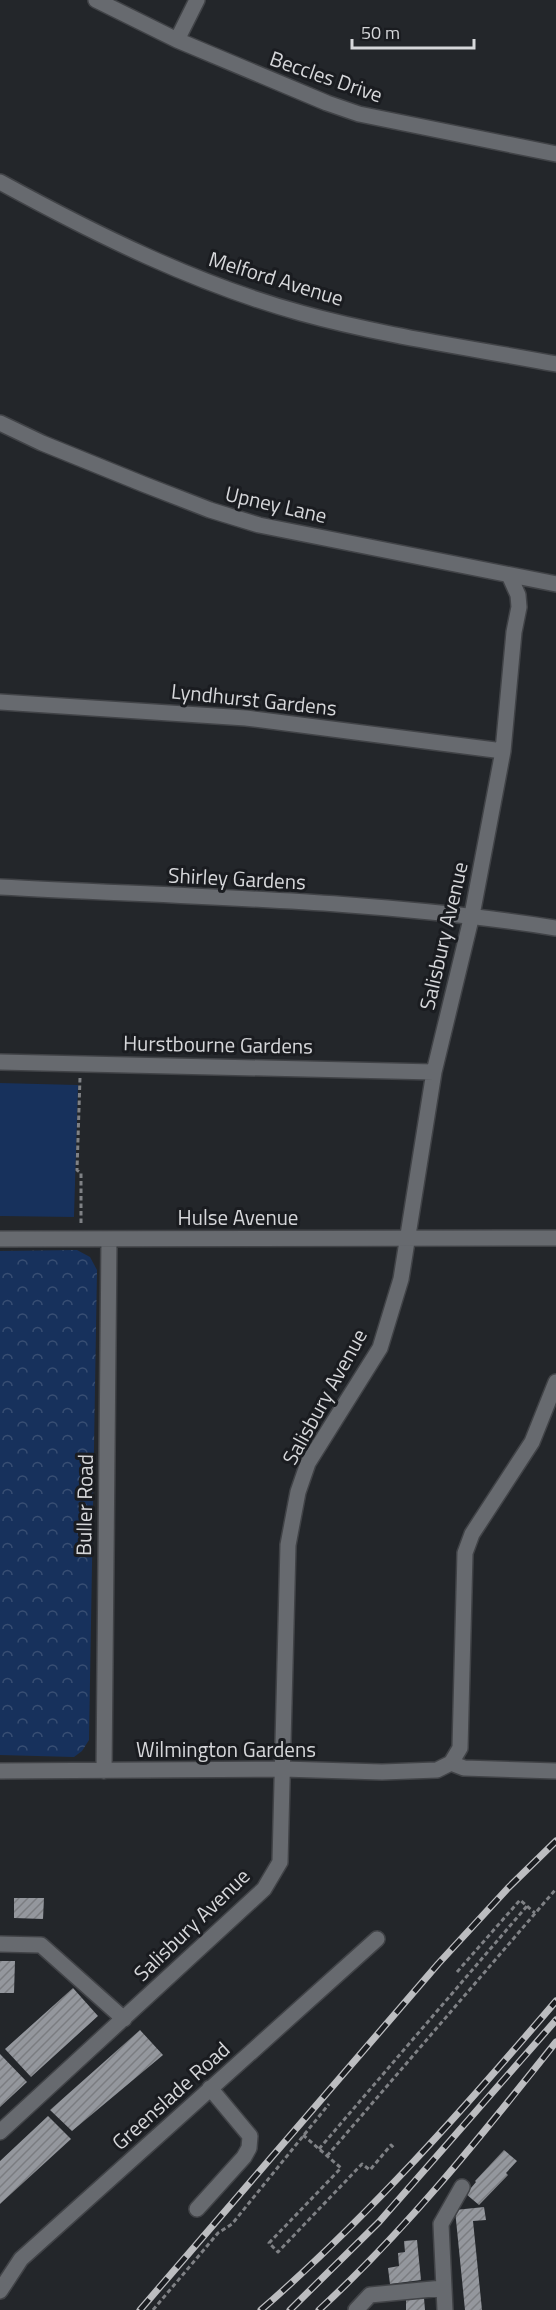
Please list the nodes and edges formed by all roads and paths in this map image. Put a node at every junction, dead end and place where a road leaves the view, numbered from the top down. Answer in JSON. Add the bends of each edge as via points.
{"nodes":[{"id":1,"x":96,"y":0,"type":"edge"},
{"id":2,"x":197,"y":0,"type":"edge"},
{"id":3,"x":177,"y":40,"type":"junction"},
{"id":4,"x":556,"y":154,"type":"edge"},
{"id":5,"x":0,"y":182,"type":"edge"},
{"id":6,"x":556,"y":364,"type":"edge"},
{"id":7,"x":0,"y":423,"type":"edge"},
{"id":8,"x":509,"y":575,"type":"junction"},
{"id":9,"x":556,"y":584,"type":"edge"},
{"id":10,"x":0,"y":702,"type":"edge"},
{"id":11,"x":503,"y":751,"type":"junction"},
{"id":12,"x":0,"y":887,"type":"edge"},
{"id":13,"x":472,"y":915,"type":"junction"},
{"id":14,"x":556,"y":928,"type":"edge"},
{"id":15,"x":0,"y":1062,"type":"edge"},
{"id":16,"x":80,"y":1064,"type":"junction"},
{"id":17,"x":434,"y":1072,"type":"junction"},
{"id":18,"x":407,"y":1237,"type":"junction"},
{"id":19,"x":556,"y":1238,"type":"edge"},
{"id":20,"x":0,"y":1239,"type":"edge"},
{"id":21,"x":75,"y":1239,"type":"junction"},
{"id":22,"x":109,"y":1240,"type":"junction"},
{"id":23,"x":556,"y":1382,"type":"edge"},
{"id":24,"x":451,"y":1763,"type":"junction"},
{"id":25,"x":283,"y":1769,"type":"junction"},
{"id":26,"x":0,"y":1771,"type":"edge"},
{"id":27,"x":104,"y":1771,"type":"junction"},
{"id":28,"x":556,"y":1771,"type":"edge"},
{"id":29,"x":556,"y":1889,"type":"edge"},
{"id":30,"x":528,"y":1906,"type":"junction"},
{"id":31,"x":535,"y":1913,"type":"junction"},
{"id":32,"x":376,"y":1939,"type":"dead end"},
{"id":33,"x":0,"y":1944,"type":"edge"},
{"id":34,"x":457,"y":1972,"type":"dead end"},
{"id":35,"x":124,"y":2019,"type":"junction"},
{"id":36,"x":210,"y":2088,"type":"junction"},
{"id":37,"x":329,"y":2104,"type":"dead end"},
{"id":38,"x":0,"y":2132,"type":"edge"},
{"id":39,"x":303,"y":2135,"type":"junction"},
{"id":40,"x":319,"y":2149,"type":"junction"},
{"id":41,"x":395,"y":2149,"type":"dead end"},
{"id":42,"x":327,"y":2156,"type":"junction"},
{"id":43,"x":462,"y":2187,"type":"dead end"},
{"id":44,"x":197,"y":2209,"type":"dead end"},
{"id":45,"x":443,"y":2288,"type":"junction"},
{"id":46,"x":0,"y":2291,"type":"edge"},
{"id":47,"x":153,"y":2310,"type":"edge"},
{"id":48,"x":356,"y":2310,"type":"edge"},
{"id":49,"x":445,"y":2310,"type":"edge"}],
"edges":[{"from":1,"to":3,"type":"street","name":"Beccles Drive"},
{"from":2,"to":3,"type":"street"},
{"from":3,"to":4,"type":"street","name":"Beccles Drive","via":[[359,114]]},
{"from":5,"to":6,"type":"street","name":"Melford Avenue","via":[[187,273],[301,313]]},
{"from":7,"to":8,"type":"street","name":"Upney Lane","via":[[210,510],[259,525]]},
{"from":8,"to":9,"type":"street","name":"Upney Lane"},
{"from":8,"to":11,"type":"street","name":"Salisbury Avenue","via":[[519,607]]},
{"from":10,"to":11,"type":"street","name":"Lyndhurst Gardens","via":[[246,717]]},
{"from":11,"to":13,"type":"street","name":"Salisbury Avenue"},
{"from":12,"to":13,"type":"street","name":"Shirley Gardens"},
{"from":13,"to":14,"type":"street"},
{"from":13,"to":17,"type":"street","name":"Salisbury Avenue"},
{"from":15,"to":16,"type":"street","name":"Hurstbourne Gardens"},
{"from":16,"to":17,"type":"street","name":"Hurstbourne Gardens"},
{"from":16,"to":21,"type":"path","via":[[77,1170],[81,1173]]},
{"from":17,"to":18,"type":"street","name":"Salisbury Avenue"},
{"from":18,"to":19,"type":"street","name":"Hulse Avenue"},
{"from":18,"to":22,"type":"street","name":"Hulse Avenue"},
{"from":18,"to":25,"type":"street","name":"Salisbury Avenue","via":[[402,1279],[380,1348],[308,1463],[298,1492],[288,1556]]},
{"from":20,"to":21,"type":"street","name":"Hulse Avenue"},
{"from":21,"to":22,"type":"street","name":"Hulse Avenue"},
{"from":22,"to":27,"type":"street","name":"Buller Road"},
{"from":23,"to":24,"type":"street","via":[[532,1442],[472,1534],[465,1553],[460,1748]]},
{"from":24,"to":25,"type":"street","name":"Wilmington Gardens","via":[[437,1770],[382,1772]]},
{"from":24,"to":28,"type":"street","name":"Wilmington Gardens","via":[[464,1768]]},
{"from":25,"to":27,"type":"street","name":"Wilmington Gardens"},
{"from":25,"to":35,"type":"street","name":"Salisbury Avenue","via":[[280,1862],[264,1889]]},
{"from":26,"to":27,"type":"street","name":"Wilmington Gardens"},
{"from":29,"to":31,"type":"path"},
{"from":30,"to":31,"type":"path"},
{"from":30,"to":34,"type":"path","via":[[520,1900]]},
{"from":30,"to":40,"type":"path"},
{"from":31,"to":42,"type":"path"},
{"from":32,"to":36,"type":"street","name":"Greenslade Road"},
{"from":33,"to":35,"type":"street","via":[[41,1945]]},
{"from":35,"to":38,"type":"street","name":"Salisbury Avenue"},
{"from":36,"to":44,"type":"street","via":[[250,2136],[249,2148]]},
{"from":36,"to":46,"type":"street","name":"Greenslade Road","via":[[21,2259]]},
{"from":37,"to":39,"type":"path"},
{"from":39,"to":40,"type":"path"},
{"from":39,"to":47,"type":"path","via":[[232,2224],[219,2233]]},
{"from":40,"to":42,"type":"path"},
{"from":41,"to":42,"type":"path","via":[[391,2145],[369,2170],[362,2163],[278,2252],[269,2243],[341,2168]]},
{"from":43,"to":45,"type":"street","via":[[441,2224]]},
{"from":45,"to":48,"type":"street","via":[[370,2295]]},
{"from":45,"to":49,"type":"street"}]}
